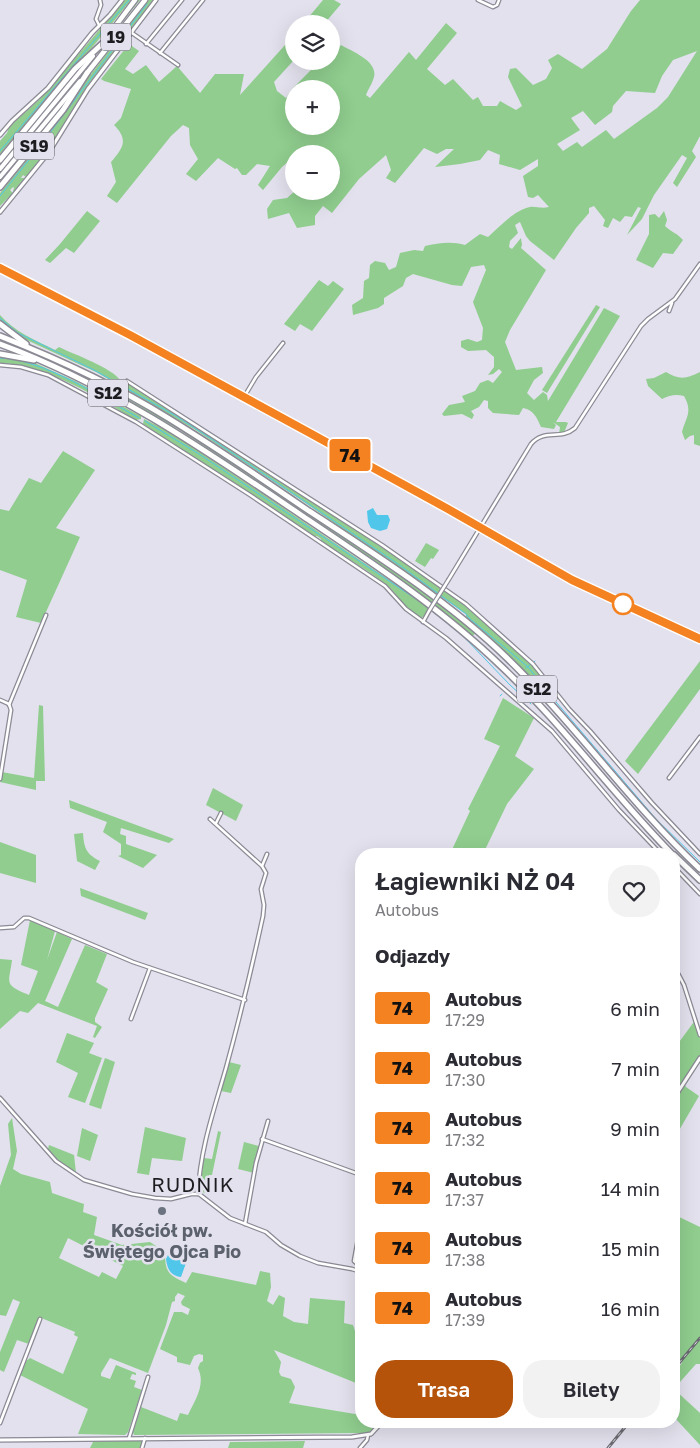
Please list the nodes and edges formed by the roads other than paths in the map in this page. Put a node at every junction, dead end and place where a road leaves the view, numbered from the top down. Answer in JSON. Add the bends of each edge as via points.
{"nodes":[{"id":1,"x":101,"y":0,"type":"edge"},
{"id":2,"x":122,"y":0,"type":"edge"},
{"id":3,"x":135,"y":0,"type":"edge"},
{"id":4,"x":145,"y":0,"type":"edge"},
{"id":5,"x":156,"y":0,"type":"edge"},
{"id":6,"x":182,"y":0,"type":"edge"},
{"id":7,"x":203,"y":0,"type":"edge"},
{"id":8,"x":478,"y":0,"type":"edge"},
{"id":9,"x":499,"y":0,"type":"edge"},
{"id":10,"x":99,"y":25,"type":"junction"},
{"id":11,"x":132,"y":33,"type":"junction"},
{"id":12,"x":102,"y":44,"type":"junction"},
{"id":13,"x":146,"y":44,"type":"junction"},
{"id":14,"x":160,"y":53,"type":"junction"},
{"id":15,"x":178,"y":65,"type":"dead end"},
{"id":16,"x":87,"y":73,"type":"junction"},
{"id":17,"x":0,"y":135,"type":"edge"},
{"id":18,"x":0,"y":160,"type":"edge"},
{"id":19,"x":0,"y":169,"type":"edge"},
{"id":20,"x":0,"y":177,"type":"edge"},
{"id":21,"x":0,"y":187,"type":"edge"},
{"id":22,"x":0,"y":212,"type":"edge"},
{"id":23,"x":700,"y":264,"type":"edge"},
{"id":24,"x":0,"y":268,"type":"edge"},
{"id":25,"x":672,"y":302,"type":"junction"},
{"id":26,"x":669,"y":311,"type":"dead end"},
{"id":27,"x":0,"y":324,"type":"edge"},
{"id":28,"x":0,"y":336,"type":"edge"},
{"id":29,"x":283,"y":343,"type":"dead end"},
{"id":30,"x":0,"y":344,"type":"edge"},
{"id":31,"x":31,"y":347,"type":"junction"},
{"id":32,"x":0,"y":354,"type":"edge"},
{"id":33,"x":47,"y":363,"type":"junction"},
{"id":34,"x":0,"y":365,"type":"edge"},
{"id":35,"x":127,"y":381,"type":"dead end"},
{"id":36,"x":244,"y":397,"type":"junction"},
{"id":37,"x":481,"y":528,"type":"junction"},
{"id":38,"x":46,"y":615,"type":"dead end"},
{"id":39,"x":423,"y":622,"type":"junction"},
{"id":40,"x":700,"y":639,"type":"edge"},
{"id":41,"x":0,"y":700,"type":"edge"},
{"id":42,"x":9,"y":704,"type":"junction"},
{"id":43,"x":700,"y":737,"type":"edge"},
{"id":44,"x":669,"y":778,"type":"dead end"},
{"id":45,"x":0,"y":779,"type":"edge"},
{"id":46,"x":221,"y":813,"type":"dead end"},
{"id":47,"x":210,"y":818,"type":"dead end"},
{"id":48,"x":216,"y":823,"type":"junction"},
{"id":49,"x":655,"y":848,"type":"edge"},
{"id":50,"x":666,"y":848,"type":"edge"},
{"id":51,"x":680,"y":848,"type":"edge"},
{"id":52,"x":680,"y":848,"type":"edge"},
{"id":53,"x":266,"y":854,"type":"dead end"},
{"id":54,"x":700,"y":854,"type":"edge"},
{"id":55,"x":680,"y":861,"type":"edge"},
{"id":56,"x":262,"y":866,"type":"junction"},
{"id":57,"x":700,"y":869,"type":"edge"},
{"id":58,"x":680,"y":873,"type":"edge"},
{"id":59,"x":700,"y":880,"type":"edge"},
{"id":60,"x":700,"y":894,"type":"edge"},
{"id":61,"x":0,"y":928,"type":"edge"},
{"id":62,"x":150,"y":968,"type":"junction"},
{"id":63,"x":680,"y":978,"type":"edge"},
{"id":64,"x":245,"y":1000,"type":"junction"},
{"id":65,"x":131,"y":1019,"type":"dead end"},
{"id":66,"x":700,"y":1036,"type":"edge"},
{"id":67,"x":700,"y":1058,"type":"edge"},
{"id":68,"x":680,"y":1089,"type":"edge"},
{"id":69,"x":0,"y":1098,"type":"edge"},
{"id":70,"x":268,"y":1121,"type":"dead end"},
{"id":71,"x":262,"y":1139,"type":"junction"},
{"id":72,"x":355,"y":1173,"type":"edge"},
{"id":73,"x":198,"y":1194,"type":"junction"},
{"id":74,"x":245,"y":1224,"type":"junction"},
{"id":75,"x":355,"y":1271,"type":"edge"},
{"id":76,"x":40,"y":1319,"type":"dead end"},
{"id":77,"x":148,"y":1376,"type":"dead end"},
{"id":78,"x":0,"y":1423,"type":"edge"},
{"id":79,"x":378,"y":1428,"type":"edge"},
{"id":80,"x":368,"y":1435,"type":"junction"},
{"id":81,"x":129,"y":1438,"type":"junction"},
{"id":82,"x":145,"y":1438,"type":"junction"},
{"id":83,"x":0,"y":1440,"type":"edge"},
{"id":84,"x":142,"y":1448,"type":"edge"},
{"id":85,"x":360,"y":1448,"type":"edge"}],
"edges":[{"from":1,"to":10,"type":"street","via":[[96,19]]},
{"from":2,"to":10,"type":"street"},
{"from":3,"to":12,"type":"highway","number":"19"},
{"from":4,"to":16,"type":"highway","number":"19"},
{"from":5,"to":11,"type":"street"},
{"from":6,"to":13,"type":"street"},
{"from":7,"to":14,"type":"street"},
{"from":8,"to":9,"type":"street","via":[[493,7]]},
{"from":10,"to":17,"type":"street","via":[[44,93]]},
{"from":11,"to":13,"type":"street"},
{"from":11,"to":22,"type":"street","via":[[88,89],[50,152]]},
{"from":12,"to":18,"type":"highway","number":"S19","via":[[75,69]]},
{"from":12,"to":19,"type":"main road"},
{"from":13,"to":14,"type":"street"},
{"from":14,"to":15,"type":"street"},
{"from":16,"to":20,"type":"main road"},
{"from":16,"to":21,"type":"highway","number":"S19","via":[[63,110]]},
{"from":23,"to":25,"type":"street"},
{"from":24,"to":36,"type":"street"},
{"from":25,"to":26,"type":"street"},
{"from":25,"to":37,"type":"street","via":[[641,326],[575,428],[563,435],[544,435],[533,441]]},
{"from":27,"to":31,"type":"highway"},
{"from":28,"to":31,"type":"highway","number":"S12"},
{"from":29,"to":36,"type":"street"},
{"from":30,"to":33,"type":"highway","number":"S12"},
{"from":31,"to":52,"type":"highway","number":"S12","via":[[168,418],[440,600],[532,683],[636,803]]},
{"from":32,"to":33,"type":"highway"},
{"from":33,"to":50,"type":"highway","number":"S12","via":[[126,403],[209,453],[436,609],[526,690]]},
{"from":34,"to":39,"type":"street","via":[[28,369],[54,378],[160,436],[381,583],[406,610]]},
{"from":35,"to":54,"type":"street","via":[[382,544],[466,604],[533,664],[569,709]]},
{"from":36,"to":37,"type":"street"},
{"from":37,"to":39,"type":"street","bridge":true},
{"from":37,"to":40,"type":"street","via":[[572,580]]},
{"from":38,"to":42,"type":"street"},
{"from":39,"to":49,"type":"street","via":[[446,638],[552,731]]},
{"from":41,"to":42,"type":"street"},
{"from":42,"to":45,"type":"street"},
{"from":43,"to":44,"type":"street"},
{"from":46,"to":48,"type":"street"},
{"from":47,"to":48,"type":"street"},
{"from":48,"to":56,"type":"street"},
{"from":51,"to":57,"type":"highway","number":"S12"},
{"from":53,"to":56,"type":"street"},
{"from":55,"to":59,"type":"highway","number":"S12"},
{"from":56,"to":64,"type":"street","via":[[266,873],[261,889],[264,912]]},
{"from":58,"to":60,"type":"street"},
{"from":61,"to":62,"type":"street","via":[[14,927],[24,918],[29,918]]},
{"from":62,"to":64,"type":"street"},
{"from":62,"to":65,"type":"street"},
{"from":63,"to":66,"type":"street"},
{"from":64,"to":73,"type":"street","via":[[212,1113]]},
{"from":67,"to":68,"type":"street"},
{"from":69,"to":73,"type":"street","via":[[56,1161],[87,1182],[155,1198]]},
{"from":70,"to":71,"type":"street"},
{"from":71,"to":72,"type":"street"},
{"from":71,"to":74,"type":"street"},
{"from":73,"to":74,"type":"street","via":[[230,1218]]},
{"from":74,"to":75,"type":"street","via":[[266,1232],[305,1259]]},
{"from":76,"to":78,"type":"street"},
{"from":77,"to":81,"type":"street"},
{"from":79,"to":80,"type":"street"},
{"from":80,"to":82,"type":"street"},
{"from":80,"to":85,"type":"street"},
{"from":81,"to":82,"type":"street"},
{"from":81,"to":83,"type":"street"},
{"from":82,"to":84,"type":"street"}]}
